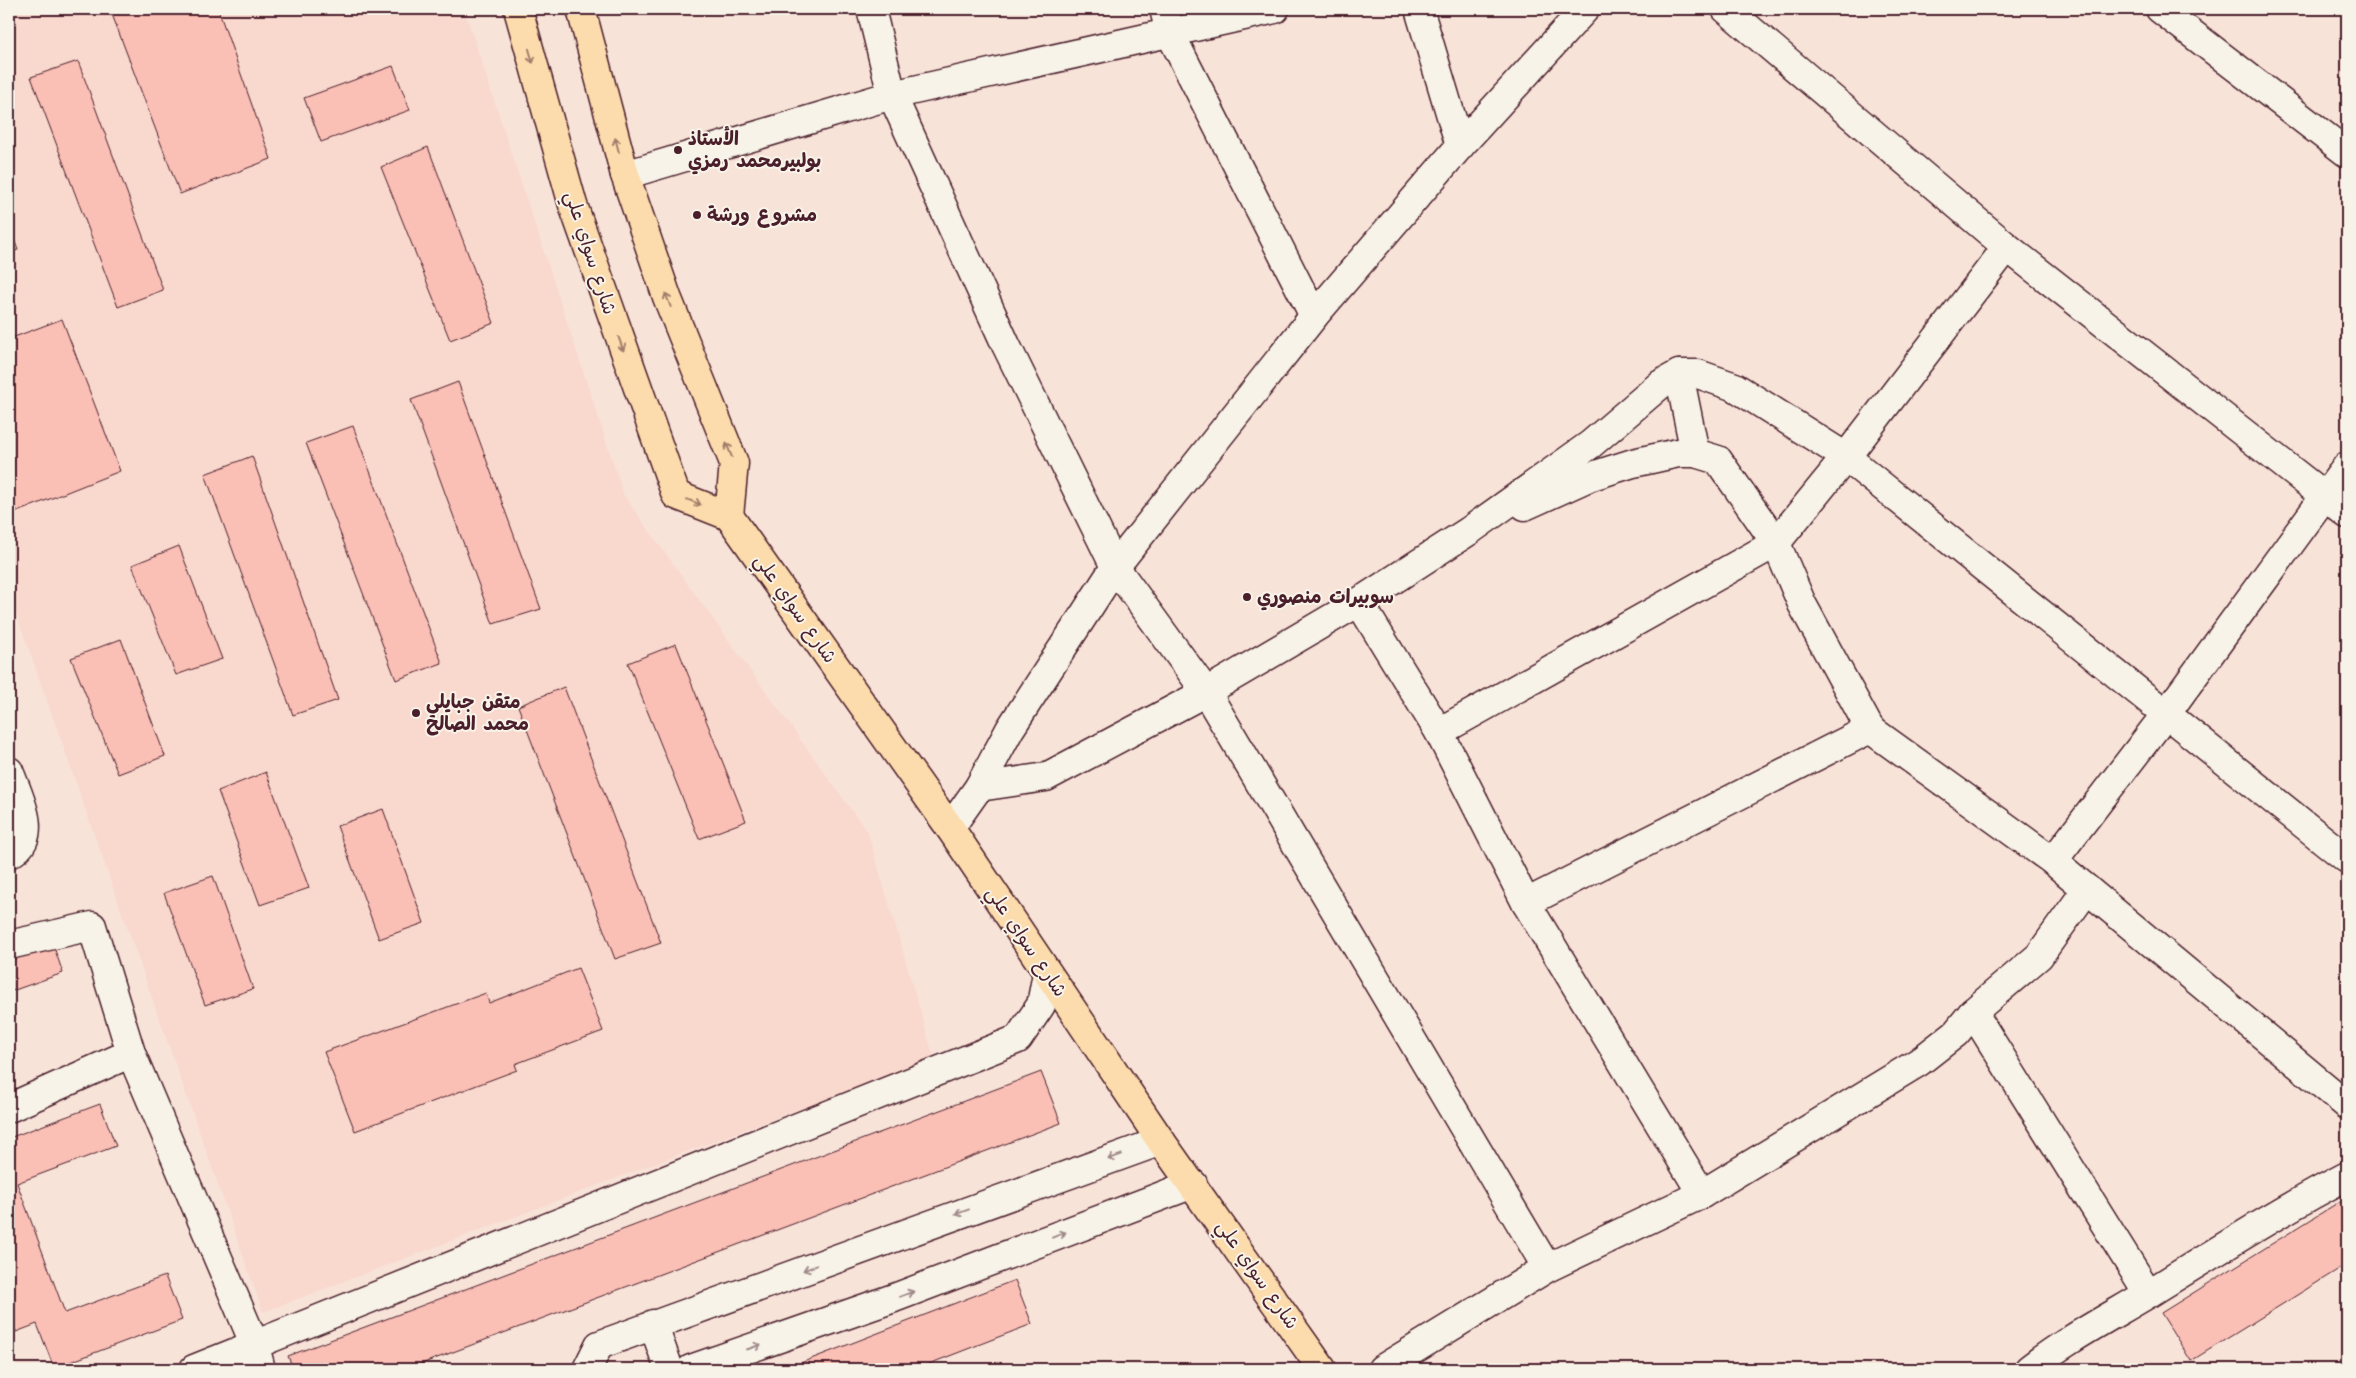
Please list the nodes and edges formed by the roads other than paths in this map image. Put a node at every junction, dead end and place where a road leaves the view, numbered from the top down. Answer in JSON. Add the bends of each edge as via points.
{"nodes":[{"id":1,"x":518,"y":9,"type":"edge"},
{"id":2,"x":581,"y":9,"type":"edge"},
{"id":3,"x":871,"y":9,"type":"edge"},
{"id":4,"x":1275,"y":9,"type":"edge"},
{"id":5,"x":1419,"y":9,"type":"edge"},
{"id":6,"x":1584,"y":9,"type":"edge"},
{"id":7,"x":1726,"y":9,"type":"edge"},
{"id":8,"x":2160,"y":9,"type":"edge"},
{"id":9,"x":1167,"y":21,"type":"edge"},
{"id":10,"x":892,"y":95,"type":"junction"},
{"id":11,"x":1460,"y":146,"type":"junction"},
{"id":12,"x":2347,"y":154,"type":"edge"},
{"id":13,"x":626,"y":175,"type":"junction"},
{"id":14,"x":2007,"y":247,"type":"junction"},
{"id":15,"x":1314,"y":316,"type":"junction"},
{"id":16,"x":1679,"y":374,"type":"junction"},
{"id":17,"x":1695,"y":452,"type":"junction"},
{"id":18,"x":1846,"y":457,"type":"junction"},
{"id":19,"x":2347,"y":466,"type":"edge"},
{"id":20,"x":2324,"y":496,"type":"junction"},
{"id":21,"x":2347,"y":514,"type":"edge"},
{"id":22,"x":729,"y":516,"type":"junction"},
{"id":23,"x":1469,"y":531,"type":"junction"},
{"id":24,"x":1776,"y":543,"type":"junction"},
{"id":25,"x":1116,"y":568,"type":"junction"},
{"id":26,"x":1359,"y":602,"type":"junction"},
{"id":27,"x":1206,"y":692,"type":"junction"},
{"id":28,"x":2166,"y":714,"type":"junction"},
{"id":29,"x":1870,"y":730,"type":"junction"},
{"id":30,"x":1439,"y":732,"type":"junction"},
{"id":31,"x":9,"y":770,"type":"edge"},
{"id":32,"x":979,"y":787,"type":"junction"},
{"id":33,"x":950,"y":828,"type":"junction"},
{"id":34,"x":9,"y":854,"type":"edge"},
{"id":35,"x":2347,"y":859,"type":"edge"},
{"id":36,"x":2053,"y":861,"type":"junction"},
{"id":37,"x":2087,"y":889,"type":"junction"},
{"id":38,"x":1526,"y":903,"type":"junction"},
{"id":39,"x":9,"y":945,"type":"edge"},
{"id":40,"x":1047,"y":974,"type":"junction"},
{"id":41,"x":1973,"y":1012,"type":"junction"},
{"id":42,"x":131,"y":1052,"type":"junction"},
{"id":43,"x":2347,"y":1105,"type":"edge"},
{"id":44,"x":9,"y":1108,"type":"edge"},
{"id":45,"x":1161,"y":1141,"type":"junction"},
{"id":46,"x":2347,"y":1176,"type":"edge"},
{"id":47,"x":1193,"y":1184,"type":"junction"},
{"id":48,"x":1702,"y":1194,"type":"junction"},
{"id":49,"x":1547,"y":1268,"type":"junction"},
{"id":50,"x":2148,"y":1293,"type":"junction"},
{"id":51,"x":653,"y":1324,"type":"junction"},
{"id":52,"x":254,"y":1343,"type":"junction"},
{"id":53,"x":601,"y":1357,"type":"edge"},
{"id":54,"x":194,"y":1369,"type":"edge"},
{"id":55,"x":261,"y":1369,"type":"edge"},
{"id":56,"x":588,"y":1369,"type":"edge"},
{"id":57,"x":669,"y":1369,"type":"edge"},
{"id":58,"x":691,"y":1369,"type":"edge"},
{"id":59,"x":1322,"y":1369,"type":"edge"},
{"id":60,"x":1382,"y":1369,"type":"edge"},
{"id":61,"x":2029,"y":1369,"type":"edge"}],
"edges":[{"from":1,"to":22,"type":"main road","name":"شارع سواي علي","one_way":true,"via":[[573,205],[676,495]]},
{"from":13,"to":2,"type":"main road","one_way":true},
{"from":3,"to":10,"type":"street"},
{"from":4,"to":9,"type":"street"},
{"from":5,"to":11,"type":"street"},
{"from":6,"to":11,"type":"street"},
{"from":7,"to":14,"type":"street"},
{"from":8,"to":12,"type":"street"},
{"from":9,"to":10,"type":"street"},
{"from":9,"to":15,"type":"street"},
{"from":10,"to":13,"type":"street"},
{"from":10,"to":25,"type":"street","via":[[1006,345]]},
{"from":11,"to":15,"type":"street"},
{"from":22,"to":13,"type":"main road","one_way":true,"via":[[734,463],[666,298]]},
{"from":14,"to":18,"type":"street"},
{"from":14,"to":20,"type":"street"},
{"from":15,"to":25,"type":"street"},
{"from":16,"to":17,"type":"street"},
{"from":16,"to":18,"type":"street","via":[[1698,374],[1735,387]]},
{"from":16,"to":23,"type":"street","via":[[1661,384],[1591,444]]},
{"from":17,"to":23,"type":"street","via":[[1678,452],[1589,477]]},
{"from":17,"to":24,"type":"street","via":[[1718,460]]},
{"from":18,"to":24,"type":"street"},
{"from":18,"to":28,"type":"street"},
{"from":19,"to":20,"type":"street"},
{"from":20,"to":21,"type":"street"},
{"from":20,"to":28,"type":"street"},
{"from":22,"to":33,"type":"main road","name":"شارع سواي علي"},
{"from":23,"to":26,"type":"street"},
{"from":24,"to":29,"type":"street","via":[[1802,604]]},
{"from":24,"to":30,"type":"street"},
{"from":25,"to":27,"type":"street"},
{"from":25,"to":32,"type":"street","via":[[1010,729]]},
{"from":26,"to":27,"type":"street"},
{"from":26,"to":30,"type":"street"},
{"from":27,"to":32,"type":"street","via":[[1046,777]]},
{"from":27,"to":49,"type":"street"},
{"from":28,"to":35,"type":"street"},
{"from":28,"to":36,"type":"street"},
{"from":29,"to":36,"type":"street"},
{"from":29,"to":38,"type":"street"},
{"from":30,"to":38,"type":"street"},
{"from":31,"to":34,"type":"street","via":[[26,816],[25,835],[18,850]]},
{"from":32,"to":33,"type":"street"},
{"from":33,"to":40,"type":"main road","name":"شارع سواي علي"},
{"from":36,"to":37,"type":"street"},
{"from":37,"to":41,"type":"street","via":[[2039,956]]},
{"from":37,"to":43,"type":"street"},
{"from":38,"to":48,"type":"street"},
{"from":39,"to":42,"type":"street","via":[[92,926]]},
{"from":40,"to":45,"type":"main road","name":"شارع سواي علي"},
{"from":40,"to":52,"type":"street","via":[[1041,1005],[1018,1040]]},
{"from":41,"to":48,"type":"street","via":[[1956,1033],[1919,1062]]},
{"from":41,"to":50,"type":"street"},
{"from":42,"to":44,"type":"street"},
{"from":42,"to":52,"type":"street"},
{"from":45,"to":47,"type":"main road","name":"شارع سواي علي"},
{"from":45,"to":51,"type":"street","one_way":true},
{"from":46,"to":50,"type":"street","via":[[2287,1208]]},
{"from":58,"to":47,"type":"street","one_way":true,"via":[[894,1298]]},
{"from":47,"to":59,"type":"main road","name":"شارع سواي علي"},
{"from":48,"to":49,"type":"street"},
{"from":49,"to":60,"type":"street"},
{"from":50,"to":61,"type":"street"},
{"from":51,"to":53,"type":"street"},
{"from":51,"to":57,"type":"street"},
{"from":52,"to":54,"type":"street"},
{"from":52,"to":55,"type":"street"},
{"from":53,"to":56,"type":"street"}]}
